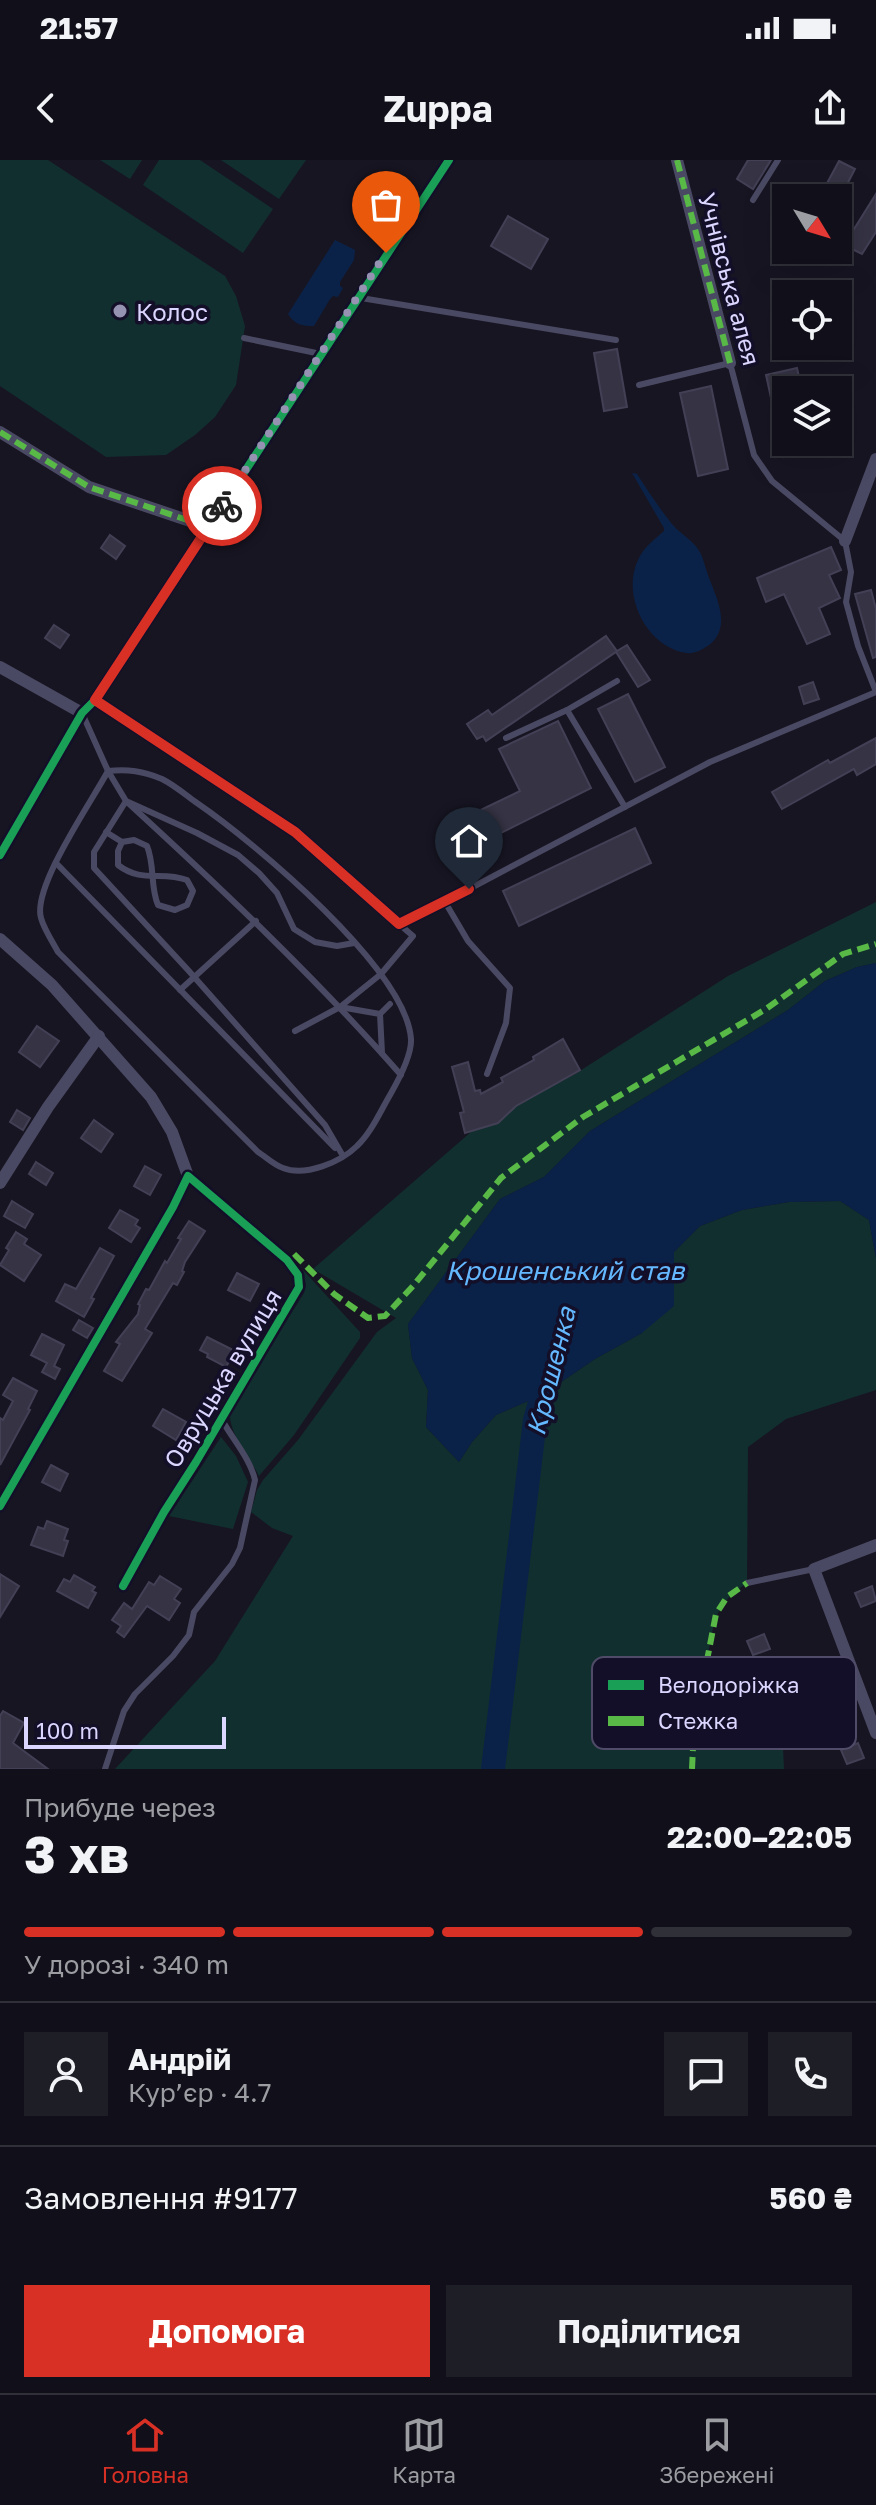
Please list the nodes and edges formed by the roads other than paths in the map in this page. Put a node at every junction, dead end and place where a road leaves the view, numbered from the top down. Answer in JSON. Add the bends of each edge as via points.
{"nodes":[{"id":1,"x":449,"y":160,"type":"edge"},
{"id":2,"x":677,"y":160,"type":"edge"},
{"id":3,"x":778,"y":160,"type":"edge"},
{"id":4,"x":753,"y":200,"type":"dead end"},
{"id":5,"x":357,"y":298,"type":"junction"},
{"id":6,"x":244,"y":338,"type":"dead end"},
{"id":7,"x":616,"y":340,"type":"dead end"},
{"id":8,"x":321,"y":354,"type":"junction"},
{"id":9,"x":730,"y":363,"type":"junction"},
{"id":10,"x":639,"y":385,"type":"dead end"},
{"id":11,"x":0,"y":432,"type":"edge"},
{"id":12,"x":876,"y":459,"type":"edge"},
{"id":13,"x":872,"y":483,"type":"edge"},
{"id":14,"x":208,"y":527,"type":"junction"},
{"id":15,"x":845,"y":541,"type":"junction"},
{"id":16,"x":0,"y":667,"type":"edge"},
{"id":17,"x":617,"y":681,"type":"dead end"},
{"id":18,"x":876,"y":692,"type":"edge"},
{"id":19,"x":95,"y":700,"type":"junction"},
{"id":20,"x":567,"y":710,"type":"junction"},
{"id":21,"x":82,"y":713,"type":"junction"},
{"id":22,"x":506,"y":738,"type":"dead end"},
{"id":23,"x":108,"y":771,"type":"junction"},
{"id":24,"x":126,"y":801,"type":"junction"},
{"id":25,"x":625,"y":807,"type":"junction"},
{"id":26,"x":106,"y":832,"type":"junction"},
{"id":27,"x":122,"y":842,"type":"junction"},
{"id":28,"x":0,"y":855,"type":"edge"},
{"id":29,"x":56,"y":863,"type":"junction"},
{"id":30,"x":154,"y":877,"type":"junction"},
{"id":31,"x":469,"y":889,"type":"joint"},
{"id":32,"x":445,"y":902,"type":"junction"},
{"id":33,"x":256,"y":921,"type":"junction"},
{"id":34,"x":399,"y":924,"type":"junction"},
{"id":35,"x":0,"y":939,"type":"edge"},
{"id":36,"x":354,"y":943,"type":"junction"},
{"id":37,"x":381,"y":974,"type":"junction"},
{"id":38,"x":195,"y":978,"type":"junction"},
{"id":39,"x":180,"y":990,"type":"junction"},
{"id":40,"x":390,"y":1004,"type":"dead end"},
{"id":41,"x":340,"y":1007,"type":"junction"},
{"id":42,"x":380,"y":1014,"type":"junction"},
{"id":43,"x":295,"y":1031,"type":"dead end"},
{"id":44,"x":99,"y":1036,"type":"junction"},
{"id":45,"x":382,"y":1053,"type":"junction"},
{"id":46,"x":487,"y":1074,"type":"dead end"},
{"id":47,"x":401,"y":1075,"type":"junction"},
{"id":48,"x":343,"y":1156,"type":"junction"},
{"id":49,"x":188,"y":1176,"type":"junction"},
{"id":50,"x":0,"y":1183,"type":"edge"},
{"id":51,"x":221,"y":1418,"type":"junction"},
{"id":52,"x":0,"y":1506,"type":"edge"},
{"id":53,"x":876,"y":1545,"type":"edge"},
{"id":54,"x":814,"y":1569,"type":"junction"},
{"id":55,"x":747,"y":1583,"type":"dead end"},
{"id":56,"x":123,"y":1586,"type":"dead end"},
{"id":57,"x":847,"y":1657,"type":"edge"},
{"id":58,"x":856,"y":1680,"type":"edge"},
{"id":59,"x":876,"y":1733,"type":"edge"},
{"id":60,"x":105,"y":1769,"type":"edge"}],
"edges":[{"from":1,"to":5,"type":"street"},
{"from":2,"to":9,"type":"street","name":"Учнівська алея"},
{"from":3,"to":4,"type":"lane"},
{"from":5,"to":7,"type":"lane"},
{"from":5,"to":8,"type":"street"},
{"from":6,"to":8,"type":"lane"},
{"from":8,"to":14,"type":"street"},
{"from":9,"to":10,"type":"lane"},
{"from":9,"to":15,"type":"lane","name":"Учнівська алея","via":[[754,455],[772,481]]},
{"from":11,"to":14,"type":"street","via":[[89,487]]},
{"from":12,"to":13,"type":"street"},
{"from":13,"to":15,"type":"street"},
{"from":14,"to":19,"type":"street"},
{"from":15,"to":18,"type":"lane","via":[[851,572],[846,602]]},
{"from":16,"to":21,"type":"street"},
{"from":17,"to":20,"type":"lane"},
{"from":18,"to":25,"type":"lane","via":[[710,762]]},
{"from":19,"to":21,"type":"street"},
{"from":19,"to":34,"type":"street","via":[[295,832]]},
{"from":20,"to":22,"type":"lane"},
{"from":20,"to":25,"type":"lane"},
{"from":21,"to":23,"type":"lane"},
{"from":21,"to":28,"type":"street"},
{"from":23,"to":24,"type":"lane"},
{"from":23,"to":29,"type":"lane"},
{"from":23,"to":36,"type":"lane","via":[[131,769],[164,780],[229,825]]},
{"from":24,"to":26,"type":"lane"},
{"from":24,"to":33,"type":"lane"},
{"from":24,"to":36,"type":"lane","via":[[238,855],[277,893],[294,929],[315,942]]},
{"from":25,"to":31,"type":"lane"},
{"from":26,"to":27,"type":"lane"},
{"from":26,"to":38,"type":"lane","via":[[94,852],[94,868]]},
{"from":27,"to":30,"type":"lane","via":[[147,846]]},
{"from":27,"to":30,"type":"lane","via":[[118,865],[130,874]]},
{"from":29,"to":39,"type":"lane"},
{"from":29,"to":48,"type":"lane","via":[[41,894],[40,916],[58,952],[258,1152],[285,1169],[307,1170]]},
{"from":30,"to":30,"type":"lane","via":[[158,905],[175,910],[187,905],[193,891],[187,880]]},
{"from":31,"to":32,"type":"street"},
{"from":32,"to":34,"type":"street"},
{"from":32,"to":46,"type":"lane","via":[[468,941],[510,988],[506,1023]]},
{"from":33,"to":38,"type":"lane"},
{"from":33,"to":41,"type":"lane"},
{"from":34,"to":37,"type":"lane","via":[[413,936]]},
{"from":35,"to":44,"type":"street"},
{"from":36,"to":37,"type":"lane"},
{"from":37,"to":41,"type":"lane"},
{"from":37,"to":47,"type":"lane","via":[[402,1005],[411,1040]]},
{"from":38,"to":39,"type":"lane"},
{"from":38,"to":48,"type":"lane","via":[[325,1125]]},
{"from":39,"to":48,"type":"lane"},
{"from":40,"to":42,"type":"lane"},
{"from":41,"to":42,"type":"lane"},
{"from":41,"to":43,"type":"lane"},
{"from":41,"to":45,"type":"lane"},
{"from":42,"to":45,"type":"lane"},
{"from":44,"to":49,"type":"street","via":[[162,1113]]},
{"from":44,"to":50,"type":"street"},
{"from":45,"to":47,"type":"lane"},
{"from":47,"to":48,"type":"lane","via":[[357,1147]]},
{"from":49,"to":51,"type":"street","name":"Овруцька вулиця","via":[[287,1260],[300,1281]]},
{"from":49,"to":52,"type":"street"},
{"from":51,"to":56,"type":"street","name":"Овруцька вулиця"},
{"from":51,"to":60,"type":"lane","via":[[255,1480],[240,1548],[194,1612],[189,1635],[124,1711]]},
{"from":53,"to":54,"type":"street"},
{"from":54,"to":55,"type":"lane"},
{"from":54,"to":57,"type":"street"},
{"from":58,"to":59,"type":"street"}]}
